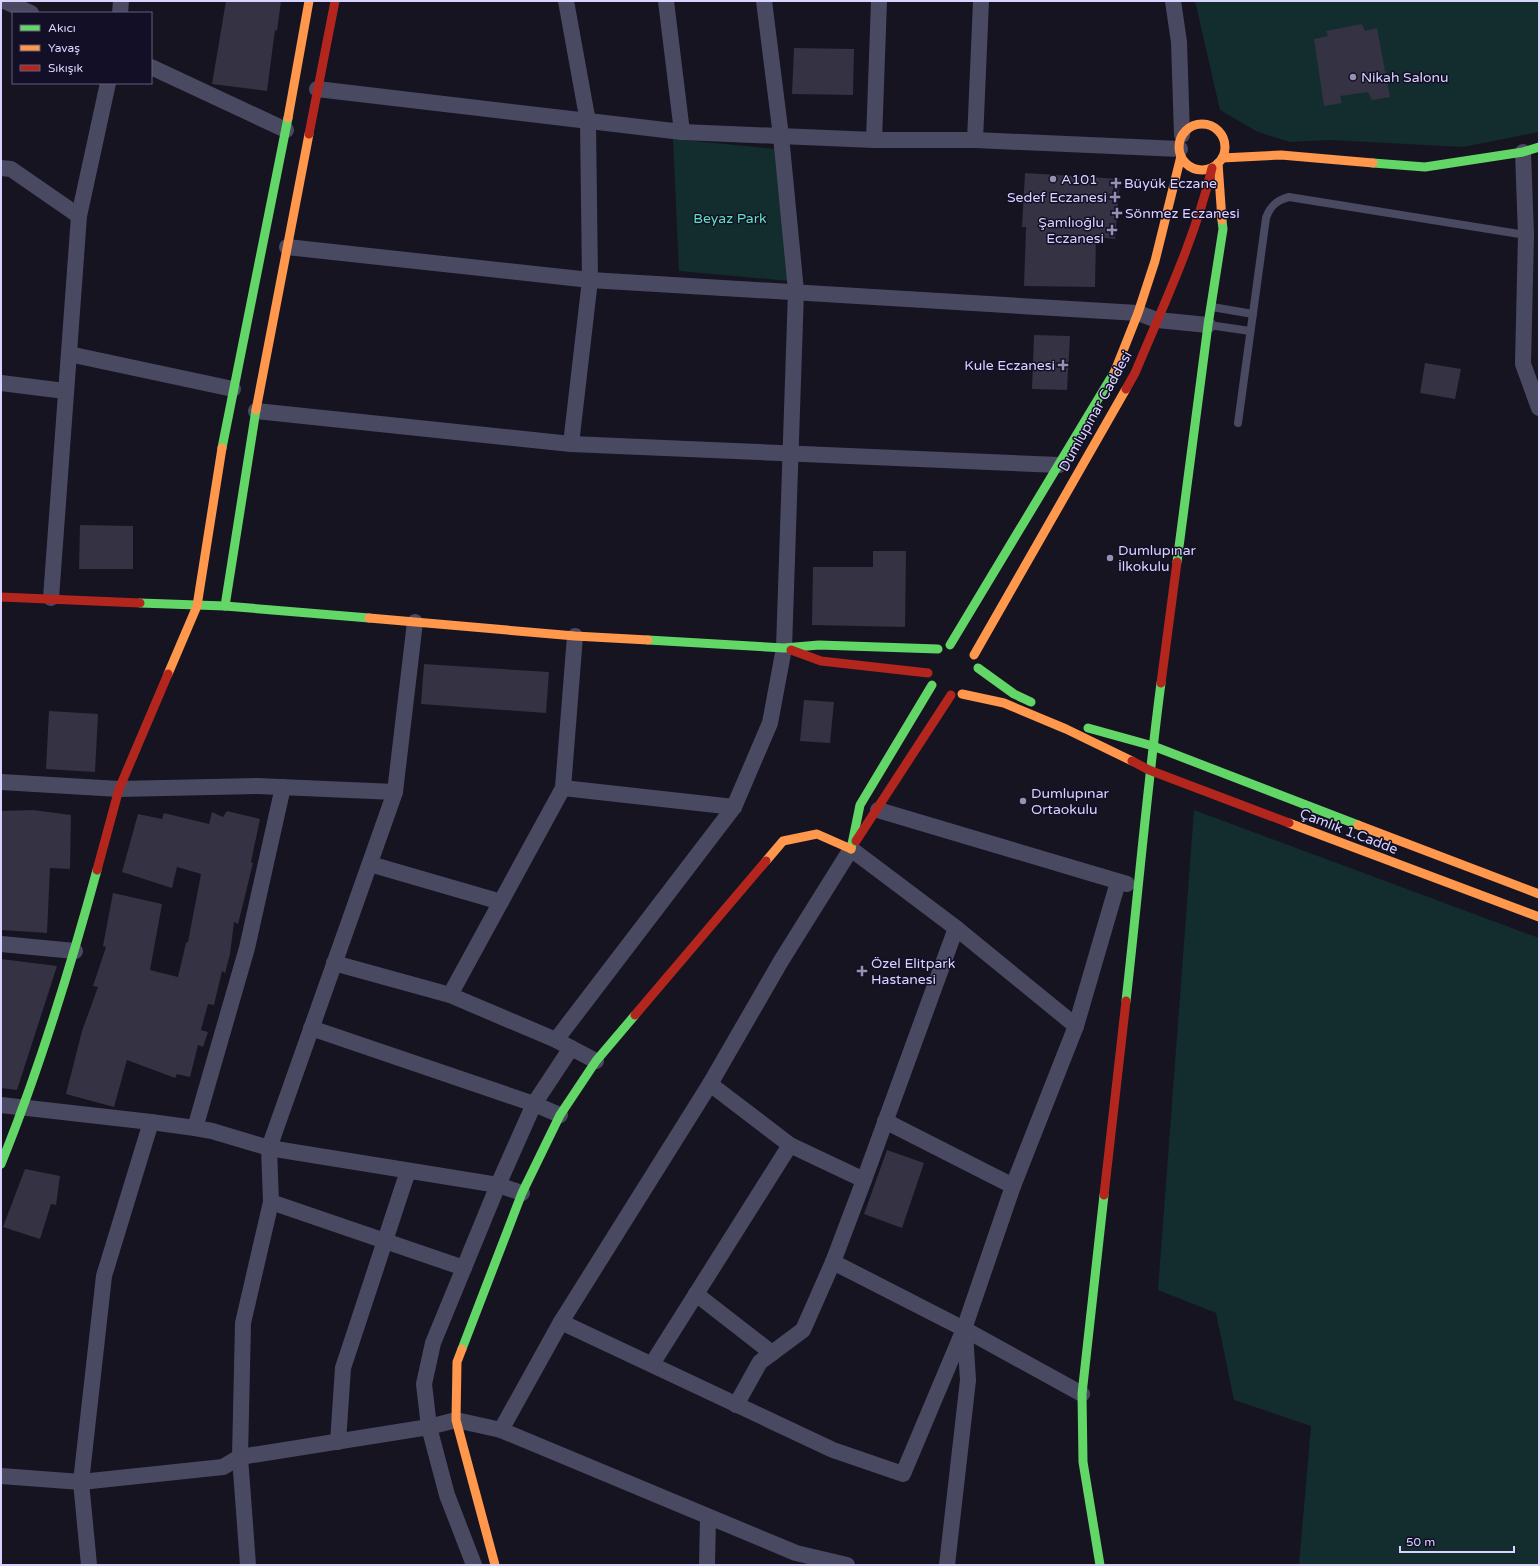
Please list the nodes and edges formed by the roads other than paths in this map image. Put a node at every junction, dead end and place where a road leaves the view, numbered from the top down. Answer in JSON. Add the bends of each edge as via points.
{"nodes":[{"id":1,"x":4,"y":1,"type":"edge"},
{"id":2,"x":121,"y":1,"type":"edge"},
{"id":3,"x":309,"y":1,"type":"edge"},
{"id":4,"x":335,"y":1,"type":"edge"},
{"id":5,"x":566,"y":1,"type":"edge"},
{"id":6,"x":666,"y":1,"type":"edge"},
{"id":7,"x":764,"y":1,"type":"edge"},
{"id":8,"x":879,"y":1,"type":"edge"},
{"id":9,"x":981,"y":1,"type":"edge"},
{"id":10,"x":1173,"y":1,"type":"edge"},
{"id":11,"x":29,"y":12,"type":"edge"},
{"id":12,"x":120,"y":12,"type":"edge"},
{"id":13,"x":152,"y":68,"type":"edge"},
{"id":14,"x":108,"y":84,"type":"edge"},
{"id":15,"x":317,"y":88,"type":"junction"},
{"id":16,"x":588,"y":122,"type":"junction"},
{"id":17,"x":286,"y":130,"type":"junction"},
{"id":18,"x":682,"y":132,"type":"junction"},
{"id":19,"x":781,"y":136,"type":"junction"},
{"id":20,"x":874,"y":140,"type":"junction"},
{"id":21,"x":976,"y":140,"type":"junction"},
{"id":22,"x":1252,"y":146,"type":"dead end"},
{"id":23,"x":1181,"y":147,"type":"junction"},
{"id":24,"x":1539,"y":147,"type":"edge"},
{"id":25,"x":1523,"y":152,"type":"junction"},
{"id":26,"x":1281,"y":155,"type":"junction"},
{"id":27,"x":1217,"y":163,"type":"junction"},
{"id":28,"x":1,"y":168,"type":"edge"},
{"id":29,"x":79,"y":216,"type":"junction"},
{"id":30,"x":1526,"y":235,"type":"junction"},
{"id":31,"x":287,"y":247,"type":"junction"},
{"id":32,"x":590,"y":280,"type":"junction"},
{"id":33,"x":796,"y":291,"type":"junction"},
{"id":34,"x":1211,"y":307,"type":"junction"},
{"id":35,"x":1138,"y":313,"type":"junction"},
{"id":36,"x":1253,"y":314,"type":"junction"},
{"id":37,"x":1157,"y":320,"type":"junction"},
{"id":38,"x":1208,"y":325,"type":"junction"},
{"id":39,"x":1250,"y":331,"type":"junction"},
{"id":40,"x":69,"y":354,"type":"junction"},
{"id":41,"x":1,"y":383,"type":"edge"},
{"id":42,"x":233,"y":389,"type":"junction"},
{"id":43,"x":65,"y":391,"type":"junction"},
{"id":44,"x":1539,"y":408,"type":"edge"},
{"id":45,"x":256,"y":411,"type":"junction"},
{"id":46,"x":1238,"y":423,"type":"dead end"},
{"id":47,"x":571,"y":444,"type":"junction"},
{"id":48,"x":792,"y":453,"type":"junction"},
{"id":49,"x":1059,"y":465,"type":"junction"},
{"id":50,"x":1,"y":597,"type":"edge"},
{"id":51,"x":51,"y":598,"type":"junction"},
{"id":52,"x":197,"y":606,"type":"junction"},
{"id":53,"x":225,"y":606,"type":"junction"},
{"id":54,"x":415,"y":622,"type":"junction"},
{"id":55,"x":575,"y":636,"type":"junction"},
{"id":56,"x":950,"y":644,"type":"junction"},
{"id":57,"x":784,"y":648,"type":"junction"},
{"id":58,"x":938,"y":649,"type":"junction"},
{"id":59,"x":968,"y":651,"type":"junction"},
{"id":60,"x":929,"y":666,"type":"junction"},
{"id":61,"x":978,"y":668,"type":"junction"},
{"id":62,"x":977,"y":678,"type":"dead end"},
{"id":63,"x":932,"y":685,"type":"junction"},
{"id":64,"x":971,"y":688,"type":"dead end"},
{"id":65,"x":962,"y":694,"type":"junction"},
{"id":66,"x":951,"y":696,"type":"junction"},
{"id":67,"x":1040,"y":707,"type":"dead end"},
{"id":68,"x":1060,"y":716,"type":"dead end"},
{"id":69,"x":1154,"y":746,"type":"junction"},
{"id":70,"x":1149,"y":770,"type":"junction"},
{"id":71,"x":1,"y":782,"type":"edge"},
{"id":72,"x":283,"y":787,"type":"junction"},
{"id":73,"x":563,"y":788,"type":"junction"},
{"id":74,"x":119,"y":789,"type":"junction"},
{"id":75,"x":395,"y":792,"type":"junction"},
{"id":76,"x":734,"y":807,"type":"junction"},
{"id":77,"x":878,"y":810,"type":"junction"},
{"id":78,"x":851,"y":849,"type":"junction"},
{"id":79,"x":370,"y":864,"type":"junction"},
{"id":80,"x":1118,"y":882,"type":"junction"},
{"id":81,"x":1139,"y":887,"type":"junction"},
{"id":82,"x":1539,"y":894,"type":"edge"},
{"id":83,"x":500,"y":902,"type":"junction"},
{"id":84,"x":1539,"y":917,"type":"edge"},
{"id":85,"x":956,"y":928,"type":"junction"},
{"id":86,"x":1,"y":944,"type":"edge"},
{"id":87,"x":76,"y":951,"type":"junction"},
{"id":88,"x":334,"y":963,"type":"junction"},
{"id":89,"x":450,"y":995,"type":"junction"},
{"id":90,"x":1076,"y":1026,"type":"junction"},
{"id":91,"x":311,"y":1028,"type":"junction"},
{"id":92,"x":556,"y":1040,"type":"junction"},
{"id":93,"x":570,"y":1048,"type":"junction"},
{"id":94,"x":596,"y":1061,"type":"junction"},
{"id":95,"x":710,"y":1084,"type":"junction"},
{"id":96,"x":534,"y":1104,"type":"junction"},
{"id":97,"x":1,"y":1105,"type":"edge"},
{"id":98,"x":24,"y":1108,"type":"junction"},
{"id":99,"x":560,"y":1115,"type":"junction"},
{"id":100,"x":885,"y":1121,"type":"junction"},
{"id":101,"x":151,"y":1122,"type":"junction"},
{"id":102,"x":195,"y":1128,"type":"junction"},
{"id":103,"x":790,"y":1145,"type":"junction"},
{"id":104,"x":269,"y":1148,"type":"junction"},
{"id":105,"x":1,"y":1164,"type":"edge"},
{"id":106,"x":408,"y":1171,"type":"junction"},
{"id":107,"x":864,"y":1180,"type":"junction"},
{"id":108,"x":498,"y":1185,"type":"junction"},
{"id":109,"x":1013,"y":1186,"type":"junction"},
{"id":110,"x":522,"y":1193,"type":"junction"},
{"id":111,"x":271,"y":1202,"type":"junction"},
{"id":112,"x":385,"y":1241,"type":"junction"},
{"id":113,"x":833,"y":1262,"type":"junction"},
{"id":114,"x":464,"y":1268,"type":"junction"},
{"id":115,"x":696,"y":1294,"type":"junction"},
{"id":116,"x":561,"y":1322,"type":"junction"},
{"id":117,"x":964,"y":1329,"type":"junction"},
{"id":118,"x":772,"y":1353,"type":"junction"},
{"id":119,"x":652,"y":1364,"type":"junction"},
{"id":120,"x":1082,"y":1394,"type":"junction"},
{"id":121,"x":736,"y":1405,"type":"junction"},
{"id":122,"x":456,"y":1420,"type":"junction"},
{"id":123,"x":429,"y":1427,"type":"junction"},
{"id":124,"x":502,"y":1430,"type":"junction"},
{"id":125,"x":338,"y":1442,"type":"junction"},
{"id":126,"x":240,"y":1457,"type":"junction"},
{"id":127,"x":1,"y":1476,"type":"edge"},
{"id":128,"x":80,"y":1482,"type":"junction"},
{"id":129,"x":708,"y":1517,"type":"junction"},
{"id":130,"x":89,"y":1565,"type":"edge"},
{"id":131,"x":248,"y":1565,"type":"edge"},
{"id":132,"x":474,"y":1565,"type":"edge"},
{"id":133,"x":495,"y":1565,"type":"edge"},
{"id":134,"x":707,"y":1565,"type":"edge"},
{"id":135,"x":847,"y":1565,"type":"edge"},
{"id":136,"x":947,"y":1565,"type":"edge"},
{"id":137,"x":1100,"y":1565,"type":"edge"}],
"edges":[{"from":1,"to":11,"type":"street"},
{"from":2,"to":12,"type":"street"},
{"from":3,"to":17,"type":"street"},
{"from":4,"to":15,"type":"street"},
{"from":5,"to":16,"type":"street"},
{"from":6,"to":18,"type":"street"},
{"from":7,"to":19,"type":"street"},
{"from":8,"to":20,"type":"street"},
{"from":9,"to":21,"type":"street"},
{"from":10,"to":23,"type":"street","via":[[1179,42]]},
{"from":13,"to":17,"type":"street"},
{"from":14,"to":29,"type":"street"},
{"from":15,"to":16,"type":"street"},
{"from":15,"to":31,"type":"street"},
{"from":16,"to":18,"type":"street"},
{"from":16,"to":32,"type":"street"},
{"from":17,"to":42,"type":"street"},
{"from":18,"to":19,"type":"street"},
{"from":19,"to":20,"type":"street"},
{"from":19,"to":33,"type":"street"},
{"from":20,"to":21,"type":"street"},
{"from":21,"to":23,"type":"street"},
{"from":22,"to":26,"type":"street"},
{"from":23,"to":27,"type":"street","via":[[1191,167],[1198,169]]},
{"from":23,"to":27,"type":"street","via":[[1193,126],[1200,124],[1214,127],[1227,139]]},
{"from":23,"to":35,"type":"street","name":"Dumlupınar Caddesi","via":[[1155,261]]},
{"from":24,"to":25,"type":"street"},
{"from":25,"to":26,"type":"street","via":[[1425,168]]},
{"from":25,"to":30,"type":"street"},
{"from":26,"to":27,"type":"street"},
{"from":27,"to":34,"type":"street","via":[[1223,229]]},
{"from":27,"to":37,"type":"street","name":"Dumlupınar Caddesi","via":[[1202,208]]},
{"from":28,"to":29,"type":"street","via":[[11,169]]},
{"from":29,"to":40,"type":"street"},
{"from":30,"to":36,"type":"lane","via":[[1289,197],[1282,198],[1271,206],[1266,218]]},
{"from":30,"to":44,"type":"street","via":[[1523,364]]},
{"from":31,"to":32,"type":"street"},
{"from":31,"to":45,"type":"street"},
{"from":32,"to":33,"type":"street"},
{"from":32,"to":47,"type":"street"},
{"from":33,"to":35,"type":"street"},
{"from":33,"to":48,"type":"street"},
{"from":34,"to":36,"type":"lane"},
{"from":34,"to":38,"type":"street"},
{"from":35,"to":37,"type":"street"},
{"from":35,"to":49,"type":"street","name":"Dumlupınar Caddesi","via":[[1114,374]]},
{"from":36,"to":39,"type":"lane"},
{"from":37,"to":38,"type":"street"},
{"from":37,"to":59,"type":"street","name":"Dumlupınar Caddesi","via":[[1134,373]]},
{"from":38,"to":39,"type":"lane"},
{"from":38,"to":69,"type":"street"},
{"from":39,"to":46,"type":"lane"},
{"from":40,"to":42,"type":"street"},
{"from":40,"to":43,"type":"street"},
{"from":41,"to":43,"type":"street"},
{"from":42,"to":52,"type":"street"},
{"from":43,"to":51,"type":"street"},
{"from":45,"to":47,"type":"street"},
{"from":45,"to":53,"type":"street"},
{"from":47,"to":48,"type":"street"},
{"from":48,"to":49,"type":"street"},
{"from":48,"to":57,"type":"street"},
{"from":49,"to":56,"type":"street","name":"Dumlupınar Caddesi"},
{"from":50,"to":51,"type":"street"},
{"from":51,"to":52,"type":"street"},
{"from":52,"to":53,"type":"street"},
{"from":52,"to":74,"type":"street"},
{"from":53,"to":54,"type":"street"},
{"from":54,"to":55,"type":"street"},
{"from":54,"to":75,"type":"street"},
{"from":55,"to":57,"type":"street"},
{"from":55,"to":73,"type":"street"},
{"from":56,"to":58,"type":"street"},
{"from":56,"to":59,"type":"street"},
{"from":57,"to":58,"type":"street","via":[[819,645]]},
{"from":57,"to":60,"type":"street","via":[[821,661]]},
{"from":57,"to":76,"type":"street","via":[[770,724]]},
{"from":58,"to":60,"type":"street"},
{"from":59,"to":61,"type":"street"},
{"from":60,"to":63,"type":"street"},
{"from":61,"to":62,"type":"street"},
{"from":61,"to":67,"type":"street","via":[[1014,694]]},
{"from":63,"to":66,"type":"street","via":[[940,692]]},
{"from":63,"to":78,"type":"street","via":[[860,805]]},
{"from":64,"to":65,"type":"street"},
{"from":65,"to":66,"type":"street"},
{"from":65,"to":70,"type":"street","name":"Çamlık 1.Cadde","via":[[1004,703],[1066,729]]},
{"from":66,"to":77,"type":"street"},
{"from":68,"to":69,"type":"street","via":[[1080,726]]},
{"from":69,"to":70,"type":"street"},
{"from":69,"to":82,"type":"street"},
{"from":70,"to":81,"type":"street"},
{"from":70,"to":84,"type":"street","name":"Çamlık 1.Cadde"},
{"from":71,"to":74,"type":"street"},
{"from":72,"to":74,"type":"street"},
{"from":72,"to":75,"type":"street"},
{"from":72,"to":102,"type":"street","via":[[247,948]]},
{"from":73,"to":76,"type":"street"},
{"from":73,"to":83,"type":"street"},
{"from":74,"to":87,"type":"street"},
{"from":75,"to":79,"type":"street"},
{"from":76,"to":92,"type":"street"},
{"from":77,"to":78,"type":"street"},
{"from":77,"to":80,"type":"street"},
{"from":78,"to":85,"type":"street"},
{"from":78,"to":94,"type":"street","via":[[817,834],[783,841]]},
{"from":78,"to":95,"type":"street","via":[[781,961]]},
{"from":79,"to":83,"type":"street"},
{"from":79,"to":88,"type":"street"},
{"from":80,"to":81,"type":"street"},
{"from":80,"to":90,"type":"street"},
{"from":81,"to":120,"type":"street"},
{"from":83,"to":89,"type":"street"},
{"from":85,"to":90,"type":"street"},
{"from":85,"to":100,"type":"street"},
{"from":86,"to":87,"type":"street"},
{"from":87,"to":98,"type":"street"},
{"from":88,"to":89,"type":"street"},
{"from":88,"to":91,"type":"street"},
{"from":89,"to":92,"type":"street"},
{"from":90,"to":109,"type":"street"},
{"from":91,"to":96,"type":"street"},
{"from":91,"to":104,"type":"street"},
{"from":92,"to":93,"type":"street"},
{"from":93,"to":94,"type":"street"},
{"from":93,"to":96,"type":"street"},
{"from":94,"to":99,"type":"street"},
{"from":95,"to":103,"type":"street"},
{"from":95,"to":116,"type":"street"},
{"from":96,"to":99,"type":"street"},
{"from":96,"to":108,"type":"street"},
{"from":97,"to":98,"type":"street"},
{"from":98,"to":101,"type":"street"},
{"from":98,"to":105,"type":"street"},
{"from":99,"to":110,"type":"street"},
{"from":100,"to":107,"type":"street"},
{"from":100,"to":109,"type":"street"},
{"from":101,"to":102,"type":"street"},
{"from":101,"to":128,"type":"street","via":[[104,1276]]},
{"from":102,"to":104,"type":"street"},
{"from":103,"to":107,"type":"street"},
{"from":103,"to":115,"type":"street"},
{"from":104,"to":106,"type":"street"},
{"from":104,"to":111,"type":"street"},
{"from":106,"to":108,"type":"street"},
{"from":106,"to":112,"type":"street"},
{"from":107,"to":113,"type":"street"},
{"from":108,"to":110,"type":"street"},
{"from":108,"to":114,"type":"street"},
{"from":109,"to":117,"type":"street"},
{"from":110,"to":122,"type":"street","via":[[457,1362]]},
{"from":111,"to":112,"type":"street"},
{"from":111,"to":126,"type":"street","via":[[243,1323]]},
{"from":112,"to":114,"type":"street"},
{"from":112,"to":125,"type":"street","via":[[343,1368]]},
{"from":113,"to":117,"type":"street"},
{"from":113,"to":118,"type":"street","via":[[803,1330]]},
{"from":114,"to":123,"type":"street","via":[[433,1343],[424,1384]]},
{"from":115,"to":118,"type":"street"},
{"from":115,"to":119,"type":"street"},
{"from":116,"to":119,"type":"street"},
{"from":116,"to":124,"type":"street"},
{"from":117,"to":120,"type":"street"},
{"from":117,"to":121,"type":"street","via":[[903,1474],[833,1450]]},
{"from":117,"to":136,"type":"street","via":[[968,1380]]},
{"from":118,"to":121,"type":"street","via":[[760,1362]]},
{"from":119,"to":121,"type":"street"},
{"from":120,"to":137,"type":"street","via":[[1083,1462]]},
{"from":122,"to":123,"type":"street"},
{"from":122,"to":124,"type":"street"},
{"from":122,"to":133,"type":"street"},
{"from":123,"to":125,"type":"street"},
{"from":123,"to":132,"type":"street","via":[[446,1494]]},
{"from":124,"to":129,"type":"street"},
{"from":125,"to":126,"type":"street"},
{"from":126,"to":128,"type":"street","via":[[223,1467]]},
{"from":126,"to":131,"type":"street"},
{"from":127,"to":128,"type":"street"},
{"from":128,"to":130,"type":"street"},
{"from":129,"to":134,"type":"street"},
{"from":129,"to":135,"type":"street","via":[[796,1554]]}]}
